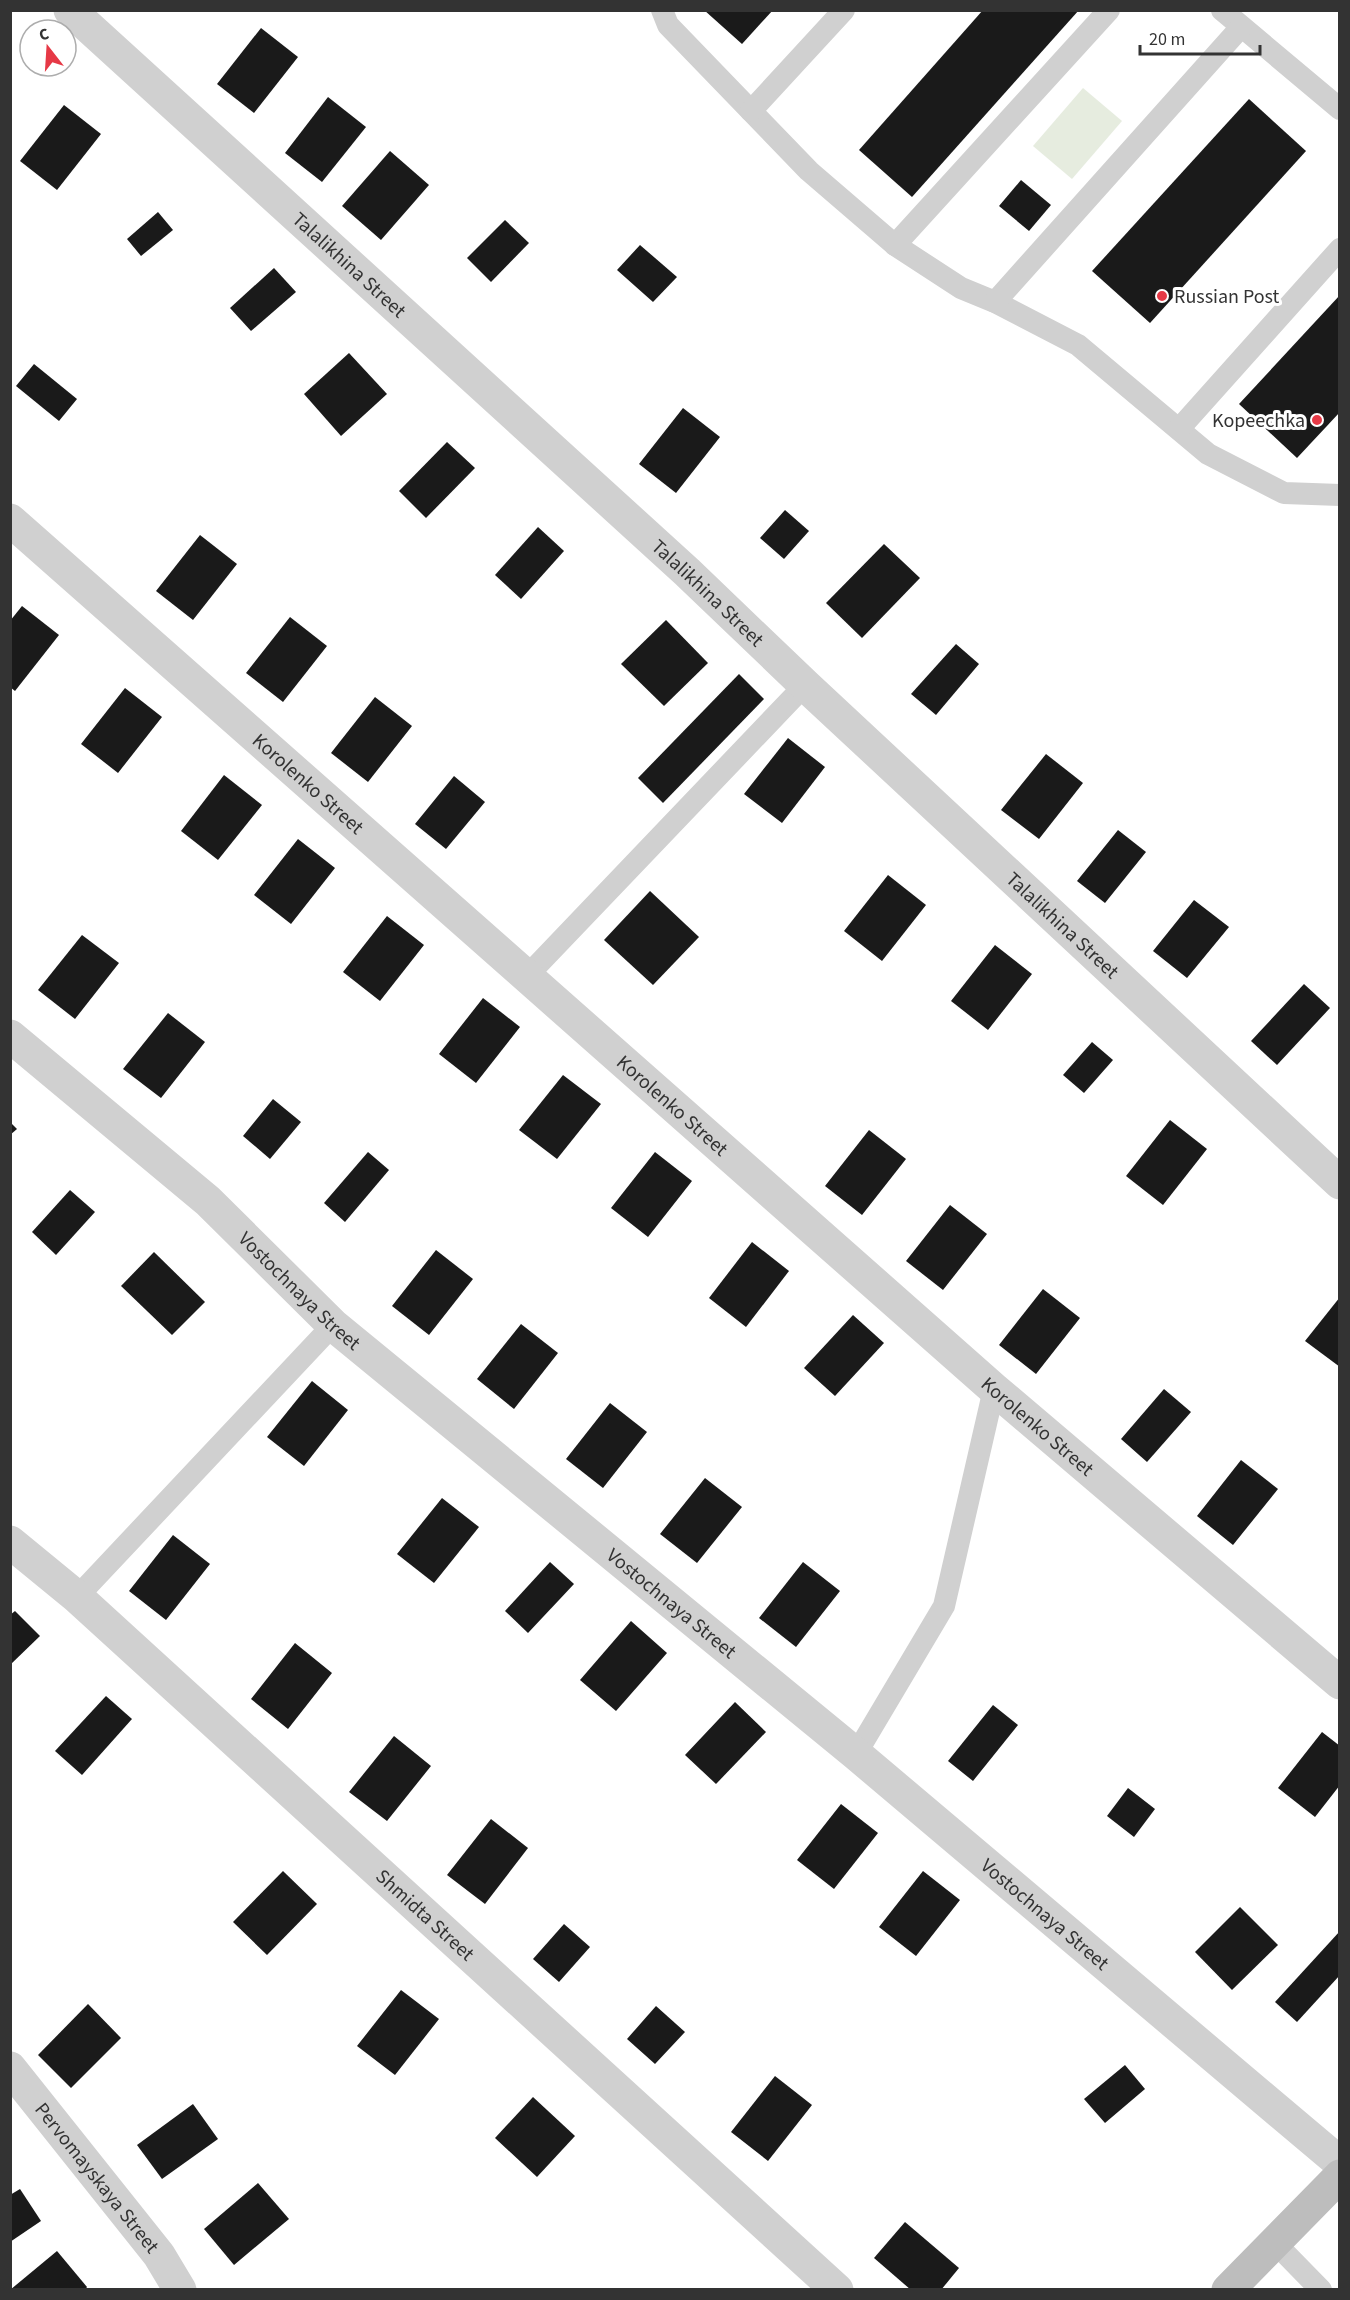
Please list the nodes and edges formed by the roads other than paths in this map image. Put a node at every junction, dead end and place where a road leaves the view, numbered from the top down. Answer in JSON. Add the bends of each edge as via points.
{"nodes":[{"id":1,"x":70,"y":10,"type":"edge"},
{"id":2,"x":662,"y":10,"type":"edge"},
{"id":3,"x":844,"y":10,"type":"edge"},
{"id":4,"x":1109,"y":10,"type":"edge"},
{"id":5,"x":1222,"y":10,"type":"edge"},
{"id":6,"x":1241,"y":27,"type":"junction"},
{"id":7,"x":1340,"y":110,"type":"edge"},
{"id":8,"x":751,"y":111,"type":"junction"},
{"id":9,"x":895,"y":245,"type":"junction"},
{"id":10,"x":1340,"y":249,"type":"edge"},
{"id":11,"x":995,"y":302,"type":"junction"},
{"id":12,"x":1179,"y":429,"type":"junction"},
{"id":13,"x":1340,"y":495,"type":"edge"},
{"id":14,"x":10,"y":520,"type":"edge"},
{"id":15,"x":805,"y":685,"type":"junction"},
{"id":16,"x":527,"y":976,"type":"junction"},
{"id":17,"x":10,"y":1036,"type":"edge"},
{"id":18,"x":1340,"y":1184,"type":"edge"},
{"id":19,"x":333,"y":1325,"type":"junction"},
{"id":20,"x":994,"y":1389,"type":"junction"},
{"id":21,"x":10,"y":1542,"type":"edge"},
{"id":22,"x":77,"y":1597,"type":"junction"},
{"id":23,"x":1340,"y":1683,"type":"edge"},
{"id":24,"x":856,"y":1754,"type":"junction"},
{"id":25,"x":10,"y":2068,"type":"edge"},
{"id":26,"x":1340,"y":2163,"type":"edge"},
{"id":27,"x":1340,"y":2176,"type":"edge"},
{"id":28,"x":1275,"y":2243,"type":"junction"},
{"id":29,"x":180,"y":2289,"type":"edge"},
{"id":30,"x":837,"y":2289,"type":"edge"},
{"id":31,"x":1228,"y":2289,"type":"edge"},
{"id":32,"x":1321,"y":2289,"type":"edge"}],
"edges":[{"from":1,"to":15,"type":"street","name":"Talalikhina Street","via":[[679,564]]},
{"from":2,"to":8,"type":"lane","via":[[668,25]]},
{"from":3,"to":8,"type":"lane"},
{"from":4,"to":9,"type":"lane"},
{"from":5,"to":6,"type":"lane"},
{"from":6,"to":7,"type":"lane"},
{"from":6,"to":11,"type":"lane"},
{"from":8,"to":9,"type":"lane","via":[[809,171]]},
{"from":9,"to":11,"type":"lane","via":[[961,288]]},
{"from":10,"to":12,"type":"lane"},
{"from":11,"to":12,"type":"lane","via":[[1078,345]]},
{"from":12,"to":13,"type":"lane","via":[[1208,454],[1284,493]]},
{"from":14,"to":16,"type":"street","name":"Korolenko Street"},
{"from":15,"to":16,"type":"lane"},
{"from":15,"to":18,"type":"street","name":"Talalikhina Street"},
{"from":16,"to":20,"type":"street","name":"Korolenko Street"},
{"from":17,"to":19,"type":"street","name":"Vostochnaya Street","via":[[208,1201]]},
{"from":19,"to":22,"type":"lane"},
{"from":19,"to":24,"type":"street","name":"Vostochnaya Street"},
{"from":20,"to":23,"type":"street","name":"Korolenko Street"},
{"from":20,"to":24,"type":"lane","via":[[944,1606]]},
{"from":21,"to":22,"type":"street","name":"Shmidta Street"},
{"from":22,"to":30,"type":"street","name":"Shmidta Street"},
{"from":24,"to":26,"type":"street","name":"Vostochnaya Street"},
{"from":25,"to":29,"type":"street","name":"Pervomayskaya Street","via":[[159,2255]]},
{"from":27,"to":28,"type":"street"},
{"from":28,"to":31,"type":"street"},
{"from":28,"to":32,"type":"lane"}]}
